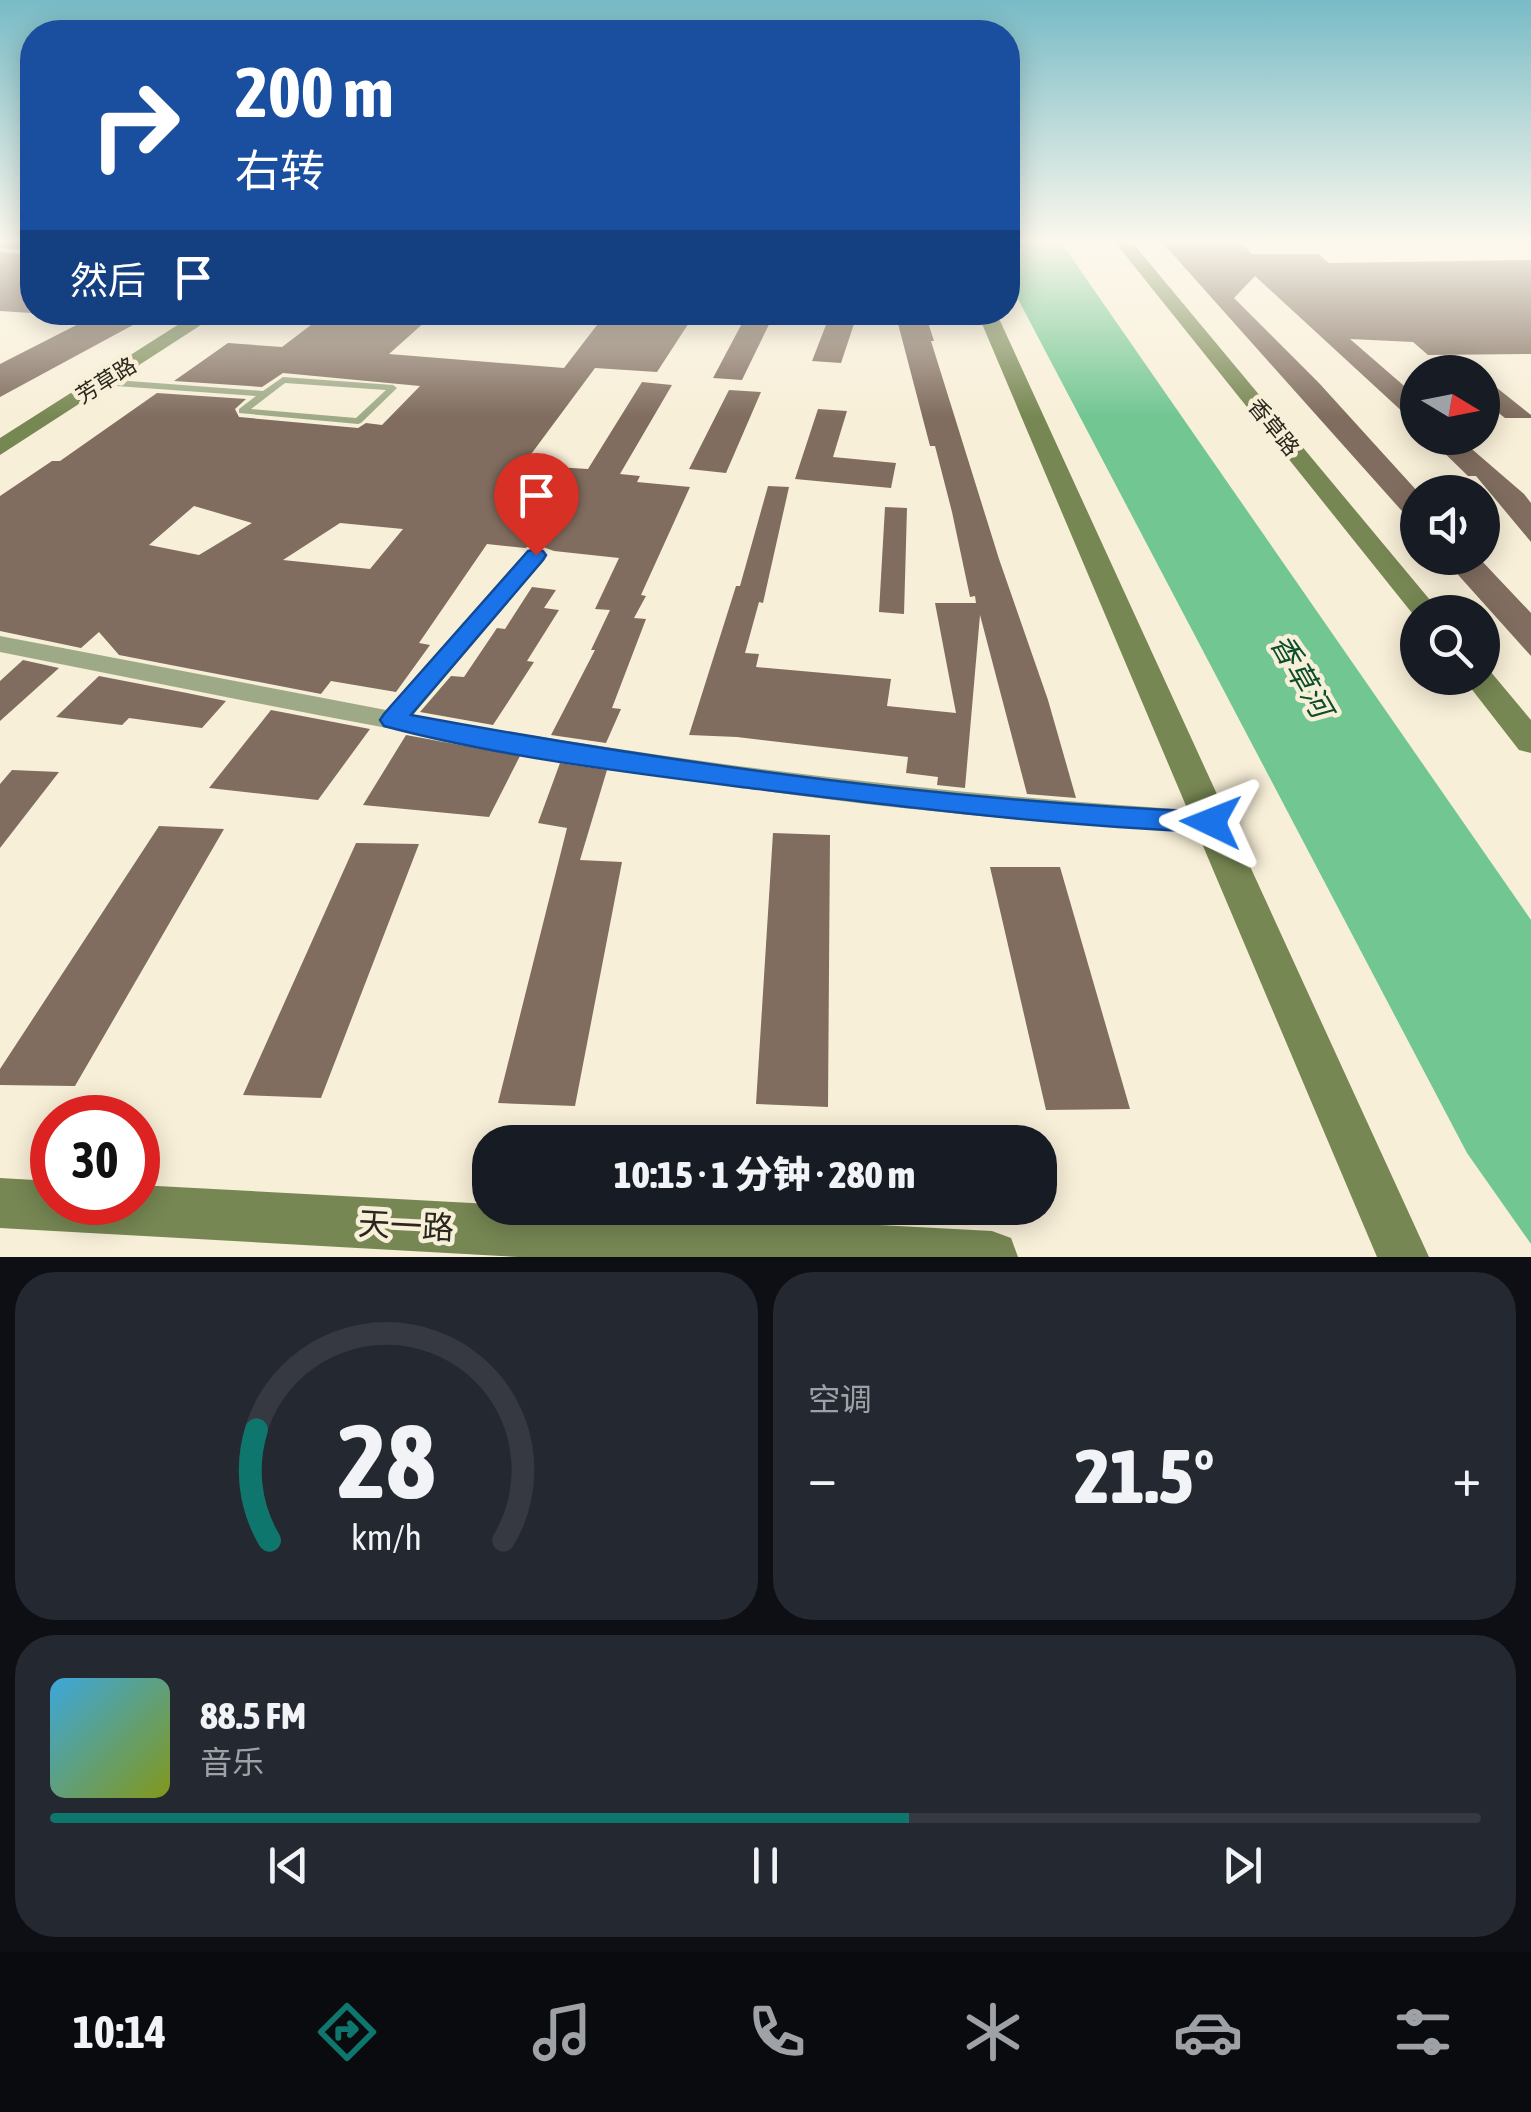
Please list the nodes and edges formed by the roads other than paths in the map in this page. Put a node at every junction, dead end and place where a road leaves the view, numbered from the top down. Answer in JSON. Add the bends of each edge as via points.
{"nodes":[{"id":1,"x":1170,"y":300,"type":"edge"},
{"id":2,"x":175,"y":325,"type":"edge"},
{"id":3,"x":192,"y":325,"type":"edge"},
{"id":4,"x":992,"y":325,"type":"edge"},
{"id":5,"x":102,"y":382,"type":"junction"},
{"id":6,"x":264,"y":394,"type":"junction"},
{"id":7,"x":0,"y":435,"type":"edge"},
{"id":8,"x":0,"y":448,"type":"edge"},
{"id":9,"x":536,"y":555,"type":"dead end"},
{"id":10,"x":1412,"y":595,"type":"edge"},
{"id":11,"x":0,"y":644,"type":"edge"},
{"id":12,"x":1493,"y":695,"type":"edge"},
{"id":13,"x":393,"y":720,"type":"junction"},
{"id":14,"x":1530,"y":739,"type":"edge"},
{"id":15,"x":1211,"y":822,"type":"junction"},
{"id":16,"x":0,"y":1203,"type":"edge"},
{"id":17,"x":992,"y":1257,"type":"edge"},
{"id":18,"x":1403,"y":1257,"type":"edge"}],
"edges":[{"from":1,"to":10,"type":"street","name":"香草路"},
{"from":2,"to":7,"type":"street","name":"芳草路"},
{"from":3,"to":5,"type":"street","name":"芳草路"},
{"from":4,"to":15,"type":"street"},
{"from":5,"to":6,"type":"lane"},
{"from":5,"to":8,"type":"street","name":"芳草路"},
{"from":6,"to":6,"type":"lane","via":[[283,380],[393,388],[358,420],[242,412]]},
{"from":9,"to":13,"type":"street"},
{"from":11,"to":13,"type":"street"},
{"from":12,"to":14,"type":"street"},
{"from":13,"to":15,"type":"street","via":[[612,761],[867,793],[1076,816]]},
{"from":15,"to":18,"type":"street"},
{"from":16,"to":17,"type":"street","name":"天一路"}]}
